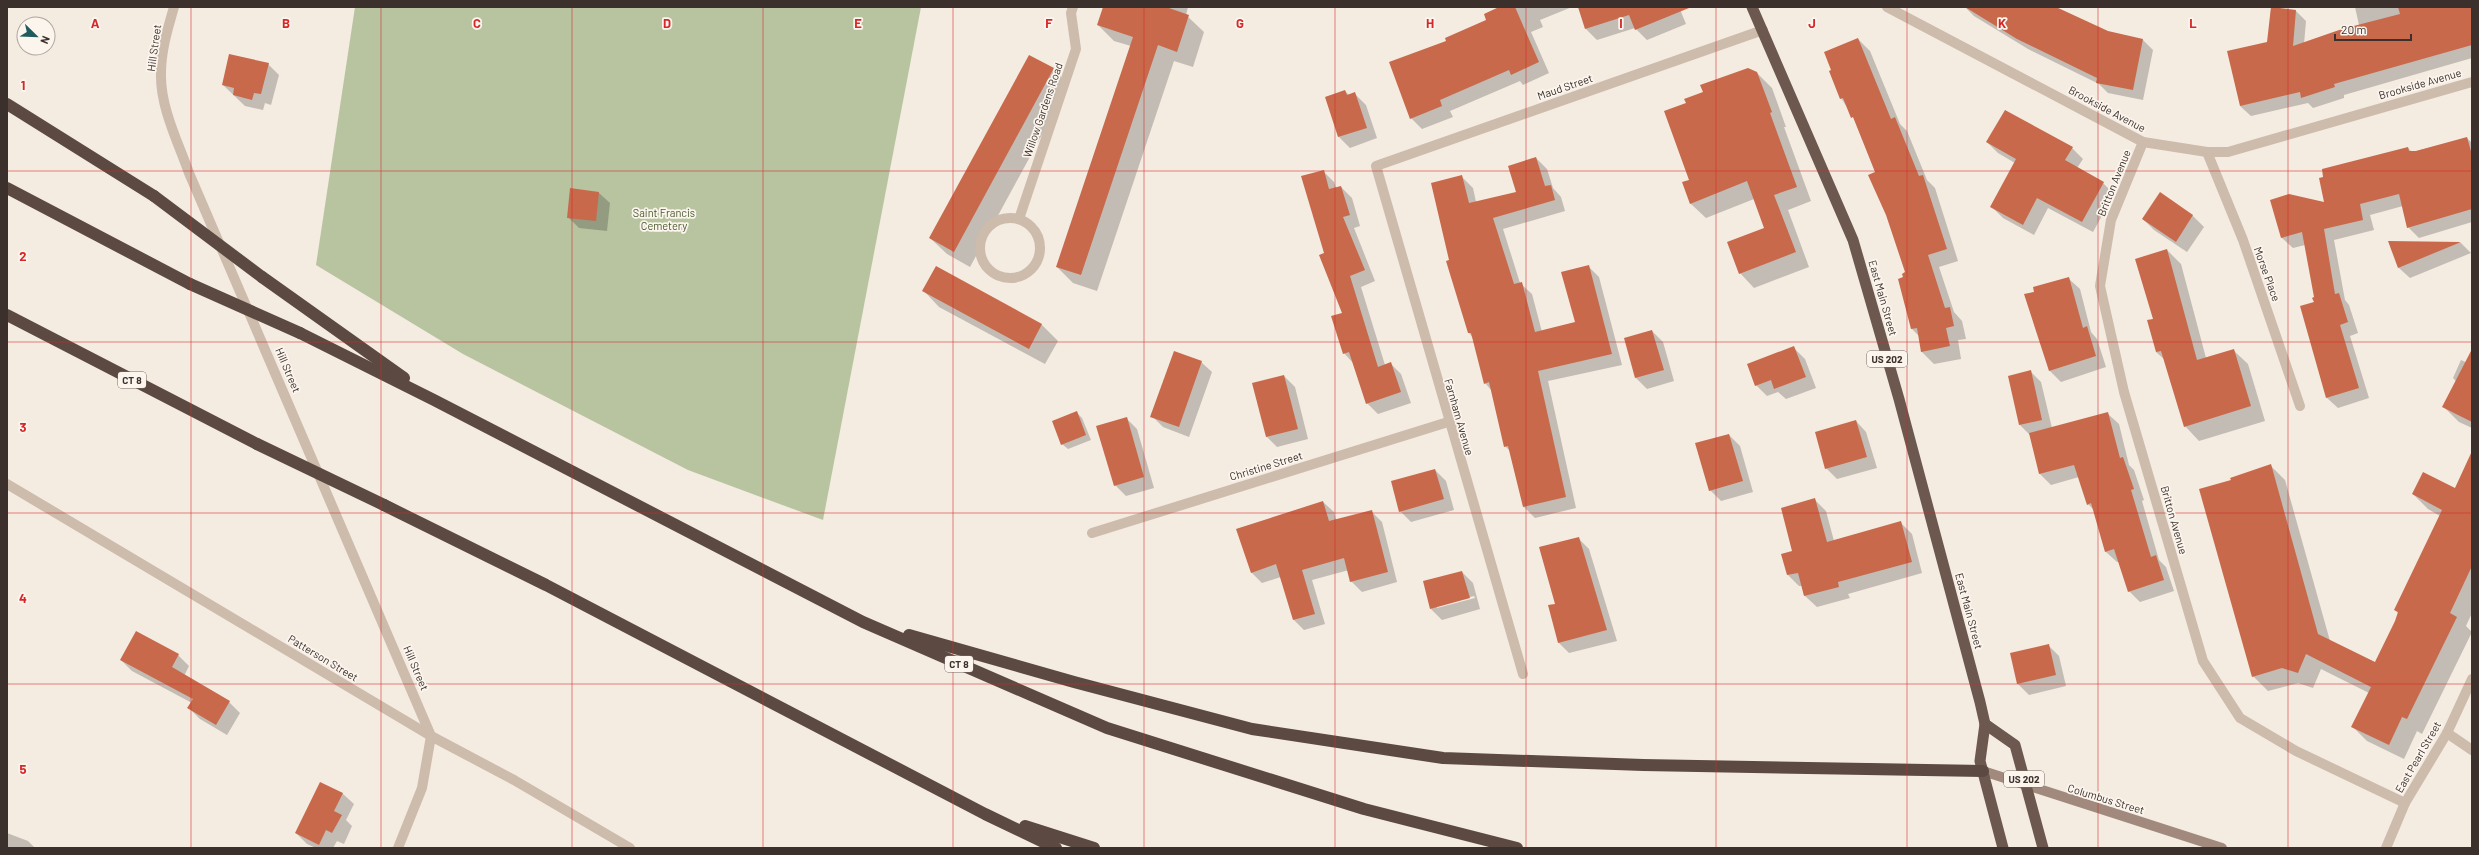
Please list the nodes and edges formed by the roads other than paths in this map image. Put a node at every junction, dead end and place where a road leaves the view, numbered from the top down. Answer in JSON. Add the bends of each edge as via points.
{"nodes":[{"id":1,"x":174,"y":7,"type":"edge"},
{"id":2,"x":1074,"y":7,"type":"edge"},
{"id":3,"x":1752,"y":7,"type":"edge"},
{"id":4,"x":1887,"y":7,"type":"edge"},
{"id":5,"x":1763,"y":30,"type":"junction"},
{"id":6,"x":2472,"y":82,"type":"edge"},
{"id":7,"x":7,"y":104,"type":"edge"},
{"id":8,"x":2143,"y":142,"type":"junction"},
{"id":9,"x":2207,"y":152,"type":"junction"},
{"id":10,"x":1376,"y":166,"type":"joint"},
{"id":11,"x":7,"y":188,"type":"edge"},
{"id":12,"x":1019,"y":219,"type":"junction"},
{"id":13,"x":7,"y":315,"type":"edge"},
{"id":14,"x":434,"y":400,"type":"junction"},
{"id":15,"x":2300,"y":406,"type":"dead end"},
{"id":16,"x":1448,"y":422,"type":"junction"},
{"id":17,"x":7,"y":484,"type":"edge"},
{"id":18,"x":1092,"y":533,"type":"dead end"},
{"id":19,"x":863,"y":622,"type":"junction"},
{"id":20,"x":1522,"y":674,"type":"dead end"},
{"id":21,"x":2472,"y":679,"type":"edge"},
{"id":22,"x":1984,"y":724,"type":"junction"},
{"id":23,"x":2447,"y":733,"type":"junction"},
{"id":24,"x":431,"y":736,"type":"junction"},
{"id":25,"x":2472,"y":750,"type":"edge"},
{"id":26,"x":1983,"y":771,"type":"junction"},
{"id":27,"x":2026,"y":786,"type":"junction"},
{"id":28,"x":2405,"y":803,"type":"junction"},
{"id":29,"x":985,"y":814,"type":"junction"},
{"id":30,"x":398,"y":848,"type":"edge"},
{"id":31,"x":630,"y":848,"type":"edge"},
{"id":32,"x":1056,"y":848,"type":"edge"},
{"id":33,"x":1094,"y":848,"type":"edge"},
{"id":34,"x":1516,"y":848,"type":"edge"},
{"id":35,"x":2003,"y":848,"type":"edge"},
{"id":36,"x":2043,"y":848,"type":"edge"},
{"id":37,"x":2222,"y":848,"type":"edge"},
{"id":38,"x":2386,"y":848,"type":"edge"}],
"edges":[{"from":1,"to":24,"type":"street","name":"Hill Street","via":[[166,36],[161,74],[167,115],[189,173]]},
{"from":2,"to":12,"type":"street","name":"Willow Gardens Road","via":[[1071,13],[1076,49]]},
{"from":3,"to":5,"type":"highway","name":"East Main Street","number":"US 202"},
{"from":4,"to":8,"type":"street","name":"Brookside Avenue"},
{"from":5,"to":10,"type":"street","name":"Maud Street"},
{"from":5,"to":22,"type":"highway","name":"East Main Street","number":"US 202","via":[[1853,240],[1899,399]]},
{"from":6,"to":9,"type":"street","name":"Brookside Avenue","via":[[2228,152]]},
{"from":7,"to":14,"type":"highway","bridge":true,"via":[[154,196]]},
{"from":8,"to":9,"type":"street","name":"Brookside Avenue"},
{"from":8,"to":28,"type":"street","name":"Britton Avenue","via":[[2111,220],[2100,286],[2124,392],[2202,661],[2240,718],[2296,751]]},
{"from":9,"to":15,"type":"street","name":"Morse Place","via":[[2242,240]]},
{"from":10,"to":16,"type":"street","name":"Farnham Avenue"},
{"from":11,"to":14,"type":"highway","number":"CT 8","bridge":true,"via":[[190,284],[300,333]]},
{"from":12,"to":12,"type":"street","via":[[1001,219],[992,224],[981,239],[982,257],[993,272],[1002,276],[1022,275],[1037,261],[1040,251],[1036,231]]},
{"from":13,"to":29,"type":"highway","number":"CT 8","bridge":true,"via":[[257,444],[546,585]]},
{"from":14,"to":19,"type":"highway","number":"CT 8"},
{"from":16,"to":18,"type":"street","name":"Christine Street"},
{"from":16,"to":20,"type":"street","name":"Farnham Avenue"},
{"from":17,"to":24,"type":"street","name":"Patterson Street"},
{"from":19,"to":26,"type":"highway","via":[[1252,729],[1443,758],[1643,765]]},
{"from":19,"to":34,"type":"highway","number":"CT 8","via":[[1107,728],[1364,809]]},
{"from":21,"to":23,"type":"street","name":"East Pearl Street"},
{"from":22,"to":26,"type":"highway","name":"East Main Street","number":"US 202","via":[[1980,761]]},
{"from":22,"to":27,"type":"highway","number":"US 202","via":[[2015,745]]},
{"from":23,"to":25,"type":"street"},
{"from":23,"to":28,"type":"street","name":"East Pearl Street"},
{"from":24,"to":30,"type":"street","via":[[422,788]]},
{"from":24,"to":31,"type":"street","name":"Patterson Street","via":[[514,780]]},
{"from":26,"to":27,"type":"main road","name":"Columbus Street"},
{"from":26,"to":35,"type":"highway","name":"East Main Street","number":"US 202"},
{"from":27,"to":36,"type":"highway","number":"US 202"},
{"from":27,"to":37,"type":"main road","name":"Columbus Street"},
{"from":28,"to":38,"type":"street","name":"East Pearl Street"},
{"from":29,"to":32,"type":"highway"},
{"from":29,"to":33,"type":"highway","number":"CT 8"}]}
